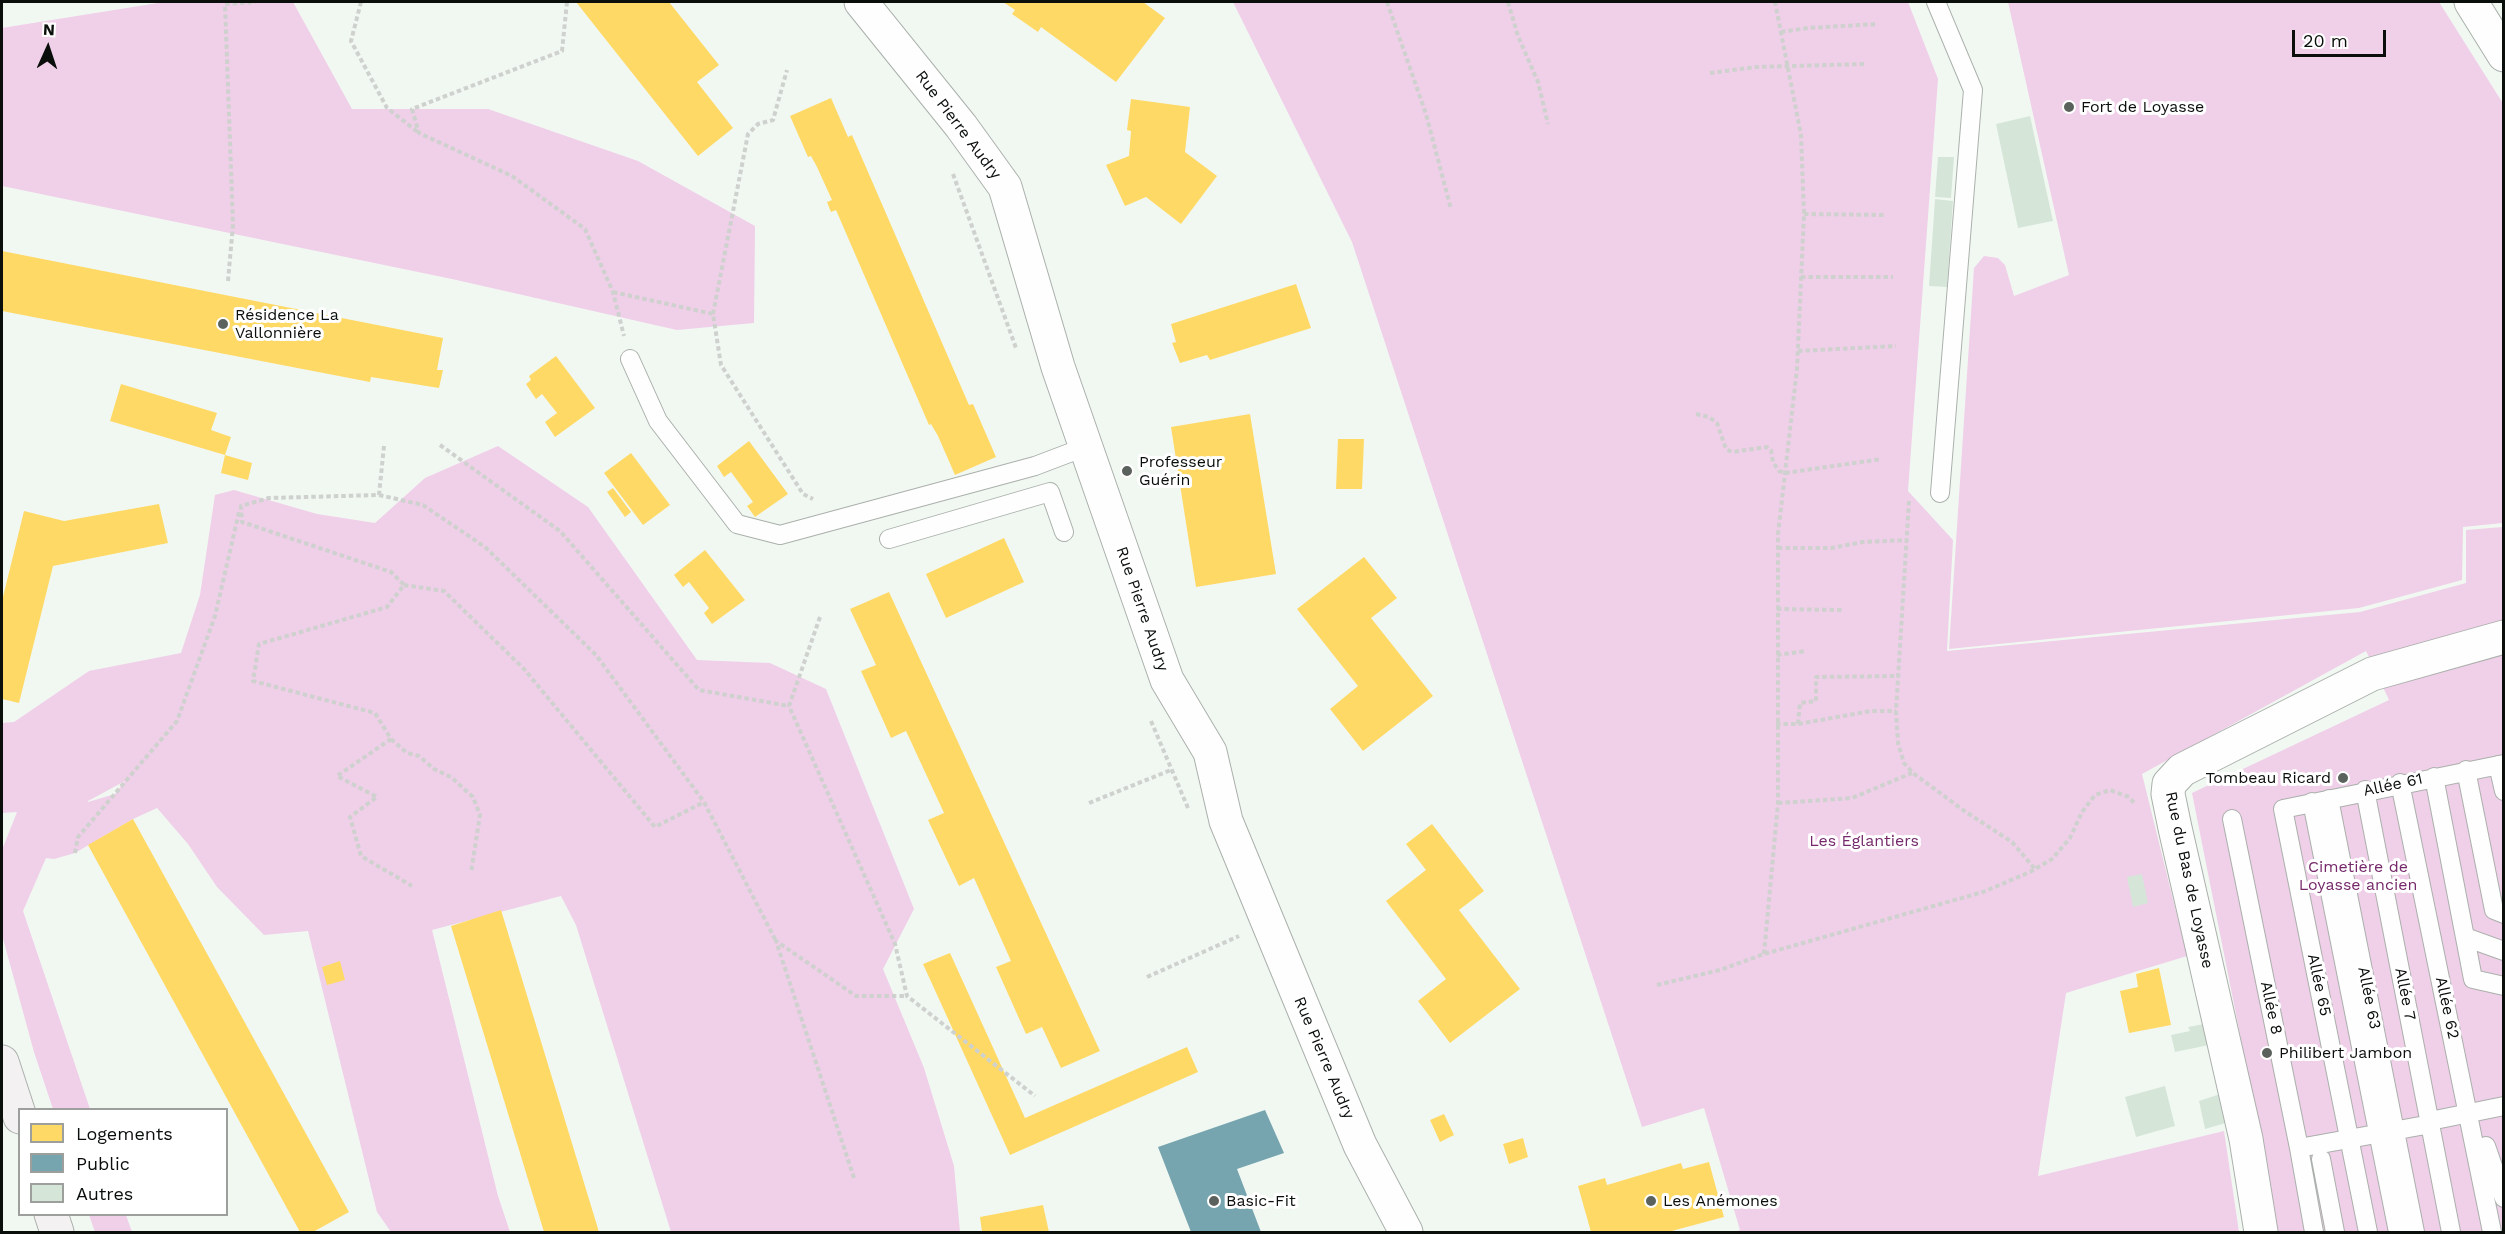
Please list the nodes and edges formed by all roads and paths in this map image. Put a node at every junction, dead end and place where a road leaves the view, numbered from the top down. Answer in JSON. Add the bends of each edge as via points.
{"nodes":[{"id":1,"x":256,"y":2,"type":"edge"},
{"id":2,"x":361,"y":2,"type":"edge"},
{"id":3,"x":567,"y":2,"type":"edge"},
{"id":4,"x":861,"y":2,"type":"edge"},
{"id":5,"x":1386,"y":2,"type":"edge"},
{"id":6,"x":1508,"y":2,"type":"edge"},
{"id":7,"x":1775,"y":2,"type":"edge"},
{"id":8,"x":1936,"y":2,"type":"edge"},
{"id":9,"x":2471,"y":2,"type":"edge"},
{"id":10,"x":1878,"y":24,"type":"dead end"},
{"id":11,"x":1781,"y":32,"type":"junction"},
{"id":12,"x":2504,"y":55,"type":"edge"},
{"id":13,"x":1865,"y":64,"type":"dead end"},
{"id":14,"x":1787,"y":65,"type":"junction"},
{"id":15,"x":787,"y":70,"type":"dead end"},
{"id":16,"x":1710,"y":73,"type":"dead end"},
{"id":17,"x":1548,"y":124,"type":"dead end"},
{"id":18,"x":419,"y":133,"type":"junction"},
{"id":19,"x":1451,"y":209,"type":"dead end"},
{"id":20,"x":1804,"y":214,"type":"junction"},
{"id":21,"x":1886,"y":215,"type":"dead end"},
{"id":22,"x":1801,"y":277,"type":"junction"},
{"id":23,"x":1893,"y":277,"type":"dead end"},
{"id":24,"x":228,"y":281,"type":"dead end"},
{"id":25,"x":613,"y":292,"type":"junction"},
{"id":26,"x":713,"y":314,"type":"junction"},
{"id":27,"x":1896,"y":346,"type":"dead end"},
{"id":28,"x":1798,"y":351,"type":"junction"},
{"id":29,"x":630,"y":359,"type":"joint"},
{"id":30,"x":1696,"y":414,"type":"dead end"},
{"id":31,"x":440,"y":445,"type":"dead end"},
{"id":32,"x":384,"y":446,"type":"dead end"},
{"id":33,"x":1085,"y":447,"type":"junction"},
{"id":34,"x":1882,"y":459,"type":"dead end"},
{"id":35,"x":1785,"y":472,"type":"junction"},
{"id":36,"x":1940,"y":493,"type":"dead end"},
{"id":37,"x":380,"y":495,"type":"junction"},
{"id":38,"x":1909,"y":501,"type":"dead end"},
{"id":39,"x":241,"y":506,"type":"junction"},
{"id":40,"x":847,"y":519,"type":"junction"},
{"id":41,"x":1064,"y":532,"type":"dead end"},
{"id":42,"x":889,"y":539,"type":"dead end"},
{"id":43,"x":1908,"y":540,"type":"junction"},
{"id":44,"x":1778,"y":548,"type":"junction"},
{"id":45,"x":404,"y":585,"type":"junction"},
{"id":46,"x":1777,"y":609,"type":"junction"},
{"id":47,"x":1842,"y":610,"type":"dead end"},
{"id":48,"x":820,"y":617,"type":"dead end"},
{"id":49,"x":2504,"y":637,"type":"edge"},
{"id":50,"x":1806,"y":651,"type":"dead end"},
{"id":51,"x":1776,"y":655,"type":"junction"},
{"id":52,"x":1899,"y":676,"type":"junction"},
{"id":53,"x":789,"y":706,"type":"junction"},
{"id":54,"x":1896,"y":711,"type":"junction"},
{"id":55,"x":1776,"y":724,"type":"junction"},
{"id":56,"x":1798,"y":724,"type":"junction"},
{"id":57,"x":392,"y":739,"type":"junction"},
{"id":58,"x":2501,"y":764,"type":"edge"},
{"id":59,"x":1171,"y":770,"type":"dead end"},
{"id":60,"x":2466,"y":770,"type":"junction"},
{"id":61,"x":1913,"y":773,"type":"junction"},
{"id":62,"x":2434,"y":777,"type":"junction"},
{"id":63,"x":2400,"y":783,"type":"junction"},
{"id":64,"x":2110,"y":790,"type":"dead end"},
{"id":65,"x":2365,"y":790,"type":"junction"},
{"id":66,"x":2504,"y":791,"type":"edge"},
{"id":67,"x":2321,"y":801,"type":"junction"},
{"id":68,"x":704,"y":802,"type":"junction"},
{"id":69,"x":1778,"y":802,"type":"junction"},
{"id":70,"x":1089,"y":803,"type":"dead end"},
{"id":71,"x":2283,"y":809,"type":"joint"},
{"id":72,"x":2232,"y":819,"type":"dead end"},
{"id":73,"x":75,"y":853,"type":"dead end"},
{"id":74,"x":2035,"y":869,"type":"junction"},
{"id":75,"x":471,"y":873,"type":"dead end"},
{"id":76,"x":412,"y":886,"type":"dead end"},
{"id":77,"x":2504,"y":914,"type":"edge"},
{"id":78,"x":1241,"y":935,"type":"dead end"},
{"id":79,"x":2465,"y":937,"type":"junction"},
{"id":80,"x":776,"y":941,"type":"junction"},
{"id":81,"x":2504,"y":951,"type":"edge"},
{"id":82,"x":1764,"y":954,"type":"junction"},
{"id":83,"x":1147,"y":977,"type":"dead end"},
{"id":84,"x":1657,"y":985,"type":"dead end"},
{"id":85,"x":2504,"y":986,"type":"edge"},
{"id":86,"x":907,"y":996,"type":"junction"},
{"id":87,"x":2,"y":1062,"type":"edge"},
{"id":88,"x":1035,"y":1096,"type":"dead end"},
{"id":89,"x":2504,"y":1106,"type":"edge"},
{"id":90,"x":18,"y":1111,"type":"edge"},
{"id":91,"x":2473,"y":1112,"type":"junction"},
{"id":92,"x":2430,"y":1123,"type":"junction"},
{"id":93,"x":2387,"y":1132,"type":"junction"},
{"id":94,"x":2350,"y":1138,"type":"junction"},
{"id":95,"x":2299,"y":1148,"type":"junction"},
{"id":96,"x":2321,"y":1159,"type":"dead end"},
{"id":97,"x":854,"y":1178,"type":"dead end"},
{"id":98,"x":2504,"y":1198,"type":"edge"},
{"id":99,"x":51,"y":1216,"type":"edge"},
{"id":100,"x":57,"y":1233,"type":"edge"},
{"id":101,"x":1406,"y":1233,"type":"edge"},
{"id":102,"x":2261,"y":1233,"type":"edge"},
{"id":103,"x":2314,"y":1233,"type":"edge"},
{"id":104,"x":2336,"y":1233,"type":"edge"},
{"id":105,"x":2368,"y":1233,"type":"edge"},
{"id":106,"x":2398,"y":1233,"type":"edge"},
{"id":107,"x":2415,"y":1233,"type":"edge"},
{"id":108,"x":2451,"y":1233,"type":"edge"},
{"id":109,"x":2492,"y":1233,"type":"edge"}],
"edges":[{"from":1,"to":24,"type":"path","via":[[225,4],[233,225]]},
{"from":2,"to":18,"type":"path","via":[[351,41],[387,108]]},
{"from":3,"to":18,"type":"path","via":[[562,51],[412,109]]},
{"from":4,"to":33,"type":"street","name":"Rue Pierre Audry","via":[[961,126],[1005,188]]},
{"from":5,"to":19,"type":"path","via":[[1426,114]]},
{"from":6,"to":17,"type":"path","via":[[1538,82]]},
{"from":7,"to":11,"type":"path"},
{"from":8,"to":36,"type":"lane","via":[[1973,90]]},
{"from":9,"to":12,"type":"street"},
{"from":10,"to":11,"type":"path"},
{"from":11,"to":14,"type":"path"},
{"from":13,"to":14,"type":"path"},
{"from":14,"to":16,"type":"path"},
{"from":14,"to":20,"type":"path","via":[[1801,135]]},
{"from":15,"to":26,"type":"path","via":[[773,120],[759,124],[748,134]]},
{"from":18,"to":25,"type":"path","via":[[512,176],[585,229]]},
{"from":20,"to":21,"type":"path"},
{"from":20,"to":22,"type":"path"},
{"from":22,"to":23,"type":"path"},
{"from":22,"to":28,"type":"path"},
{"from":25,"to":26,"type":"path"},
{"from":25,"to":29,"type":"path"},
{"from":26,"to":40,"type":"path","via":[[722,365],[803,494]]},
{"from":27,"to":28,"type":"path"},
{"from":28,"to":35,"type":"path"},
{"from":29,"to":40,"type":"lane","via":[[658,421],[737,524],[780,535]]},
{"from":30,"to":35,"type":"path","via":[[1717,423],[1725,449],[1732,452],[1767,447],[1779,471]]},
{"from":31,"to":53,"type":"path","via":[[560,531],[699,690]]},
{"from":32,"to":37,"type":"path"},
{"from":33,"to":40,"type":"lane"},
{"from":33,"to":101,"type":"street","name":"Rue Pierre Audry","via":[[1167,680],[1210,752],[1226,821],[1360,1145]]},
{"from":34,"to":35,"type":"path"},
{"from":35,"to":44,"type":"path"},
{"from":37,"to":39,"type":"path","via":[[269,498]]},
{"from":37,"to":68,"type":"path","via":[[423,505],[485,547],[596,655]]},
{"from":38,"to":43,"type":"path"},
{"from":39,"to":45,"type":"path","via":[[242,522],[391,572]]},
{"from":39,"to":73,"type":"path","via":[[215,616],[177,721],[78,837]]},
{"from":41,"to":42,"type":"lane","via":[[1050,492]]},
{"from":43,"to":44,"type":"path","via":[[1831,548]]},
{"from":43,"to":52,"type":"path"},
{"from":44,"to":46,"type":"path"},
{"from":45,"to":57,"type":"path","via":[[387,607],[259,644],[253,681],[375,713]]},
{"from":45,"to":68,"type":"path","via":[[444,591],[524,669],[656,827]]},
{"from":46,"to":47,"type":"path"},
{"from":46,"to":51,"type":"path"},
{"from":48,"to":53,"type":"path"},
{"from":49,"to":102,"type":"street","name":"Rue du Bas de Loyasse","via":[[2372,674],[2182,770],[2169,784],[2170,806],[2246,1139]]},
{"from":50,"to":51,"type":"path"},
{"from":51,"to":55,"type":"path"},
{"from":52,"to":54,"type":"path"},
{"from":52,"to":56,"type":"path","via":[[1816,677],[1816,701],[1800,703]]},
{"from":53,"to":86,"type":"path","via":[[895,944]]},
{"from":54,"to":56,"type":"path","via":[[1871,711]]},
{"from":54,"to":61,"type":"path","via":[[1898,743],[1904,763]]},
{"from":55,"to":56,"type":"path"},
{"from":55,"to":69,"type":"path"},
{"from":57,"to":75,"type":"path","via":[[473,796],[480,815]]},
{"from":57,"to":76,"type":"path","via":[[337,776],[377,797],[350,817],[361,856]]},
{"from":58,"to":60,"type":"lane","name":"Allée 61"},
{"from":58,"to":66,"type":"lane"},
{"from":59,"to":70,"type":"path"},
{"from":60,"to":62,"type":"lane","name":"Allée 61"},
{"from":60,"to":77,"type":"lane","via":[[2494,910]]},
{"from":61,"to":69,"type":"path","via":[[1852,798]]},
{"from":61,"to":74,"type":"path","via":[[2012,842]]},
{"from":62,"to":63,"type":"lane","name":"Allée 61"},
{"from":62,"to":79,"type":"lane"},
{"from":63,"to":65,"type":"lane","name":"Allée 61"},
{"from":63,"to":91,"type":"lane","name":"Allée 62"},
{"from":64,"to":74,"type":"path","via":[[2095,795],[2070,838],[2052,859]]},
{"from":65,"to":67,"type":"lane","name":"Allée 61"},
{"from":65,"to":92,"type":"lane","name":"Allée 7"},
{"from":67,"to":71,"type":"lane","name":"Allée 61"},
{"from":67,"to":93,"type":"lane"},
{"from":68,"to":80,"type":"path"},
{"from":69,"to":82,"type":"path"},
{"from":71,"to":94,"type":"lane","name":"Allée 65"},
{"from":72,"to":95,"type":"lane","name":"Allée 8"},
{"from":74,"to":82,"type":"path","via":[[1983,892]]},
{"from":78,"to":83,"type":"path"},
{"from":79,"to":81,"type":"lane"},
{"from":79,"to":85,"type":"lane","via":[[2473,978]]},
{"from":80,"to":86,"type":"path","via":[[856,996]]},
{"from":80,"to":97,"type":"path"},
{"from":82,"to":84,"type":"path","via":[[1720,970]]},
{"from":86,"to":88,"type":"path"},
{"from":87,"to":90,"type":"main road"},
{"from":89,"to":91,"type":"lane"},
{"from":91,"to":92,"type":"lane"},
{"from":91,"to":98,"type":"lane"},
{"from":91,"to":109,"type":"lane","name":"Allée 62"},
{"from":92,"to":93,"type":"lane"},
{"from":92,"to":108,"type":"lane","name":"Allée 7"},
{"from":93,"to":94,"type":"lane"},
{"from":93,"to":106,"type":"lane"},
{"from":93,"to":107,"type":"lane"},
{"from":94,"to":95,"type":"lane"},
{"from":94,"to":105,"type":"lane","name":"Allée 65"},
{"from":95,"to":103,"type":"lane","name":"Allée 8"},
{"from":96,"to":104,"type":"lane"},
{"from":99,"to":100,"type":"main road"}]}
